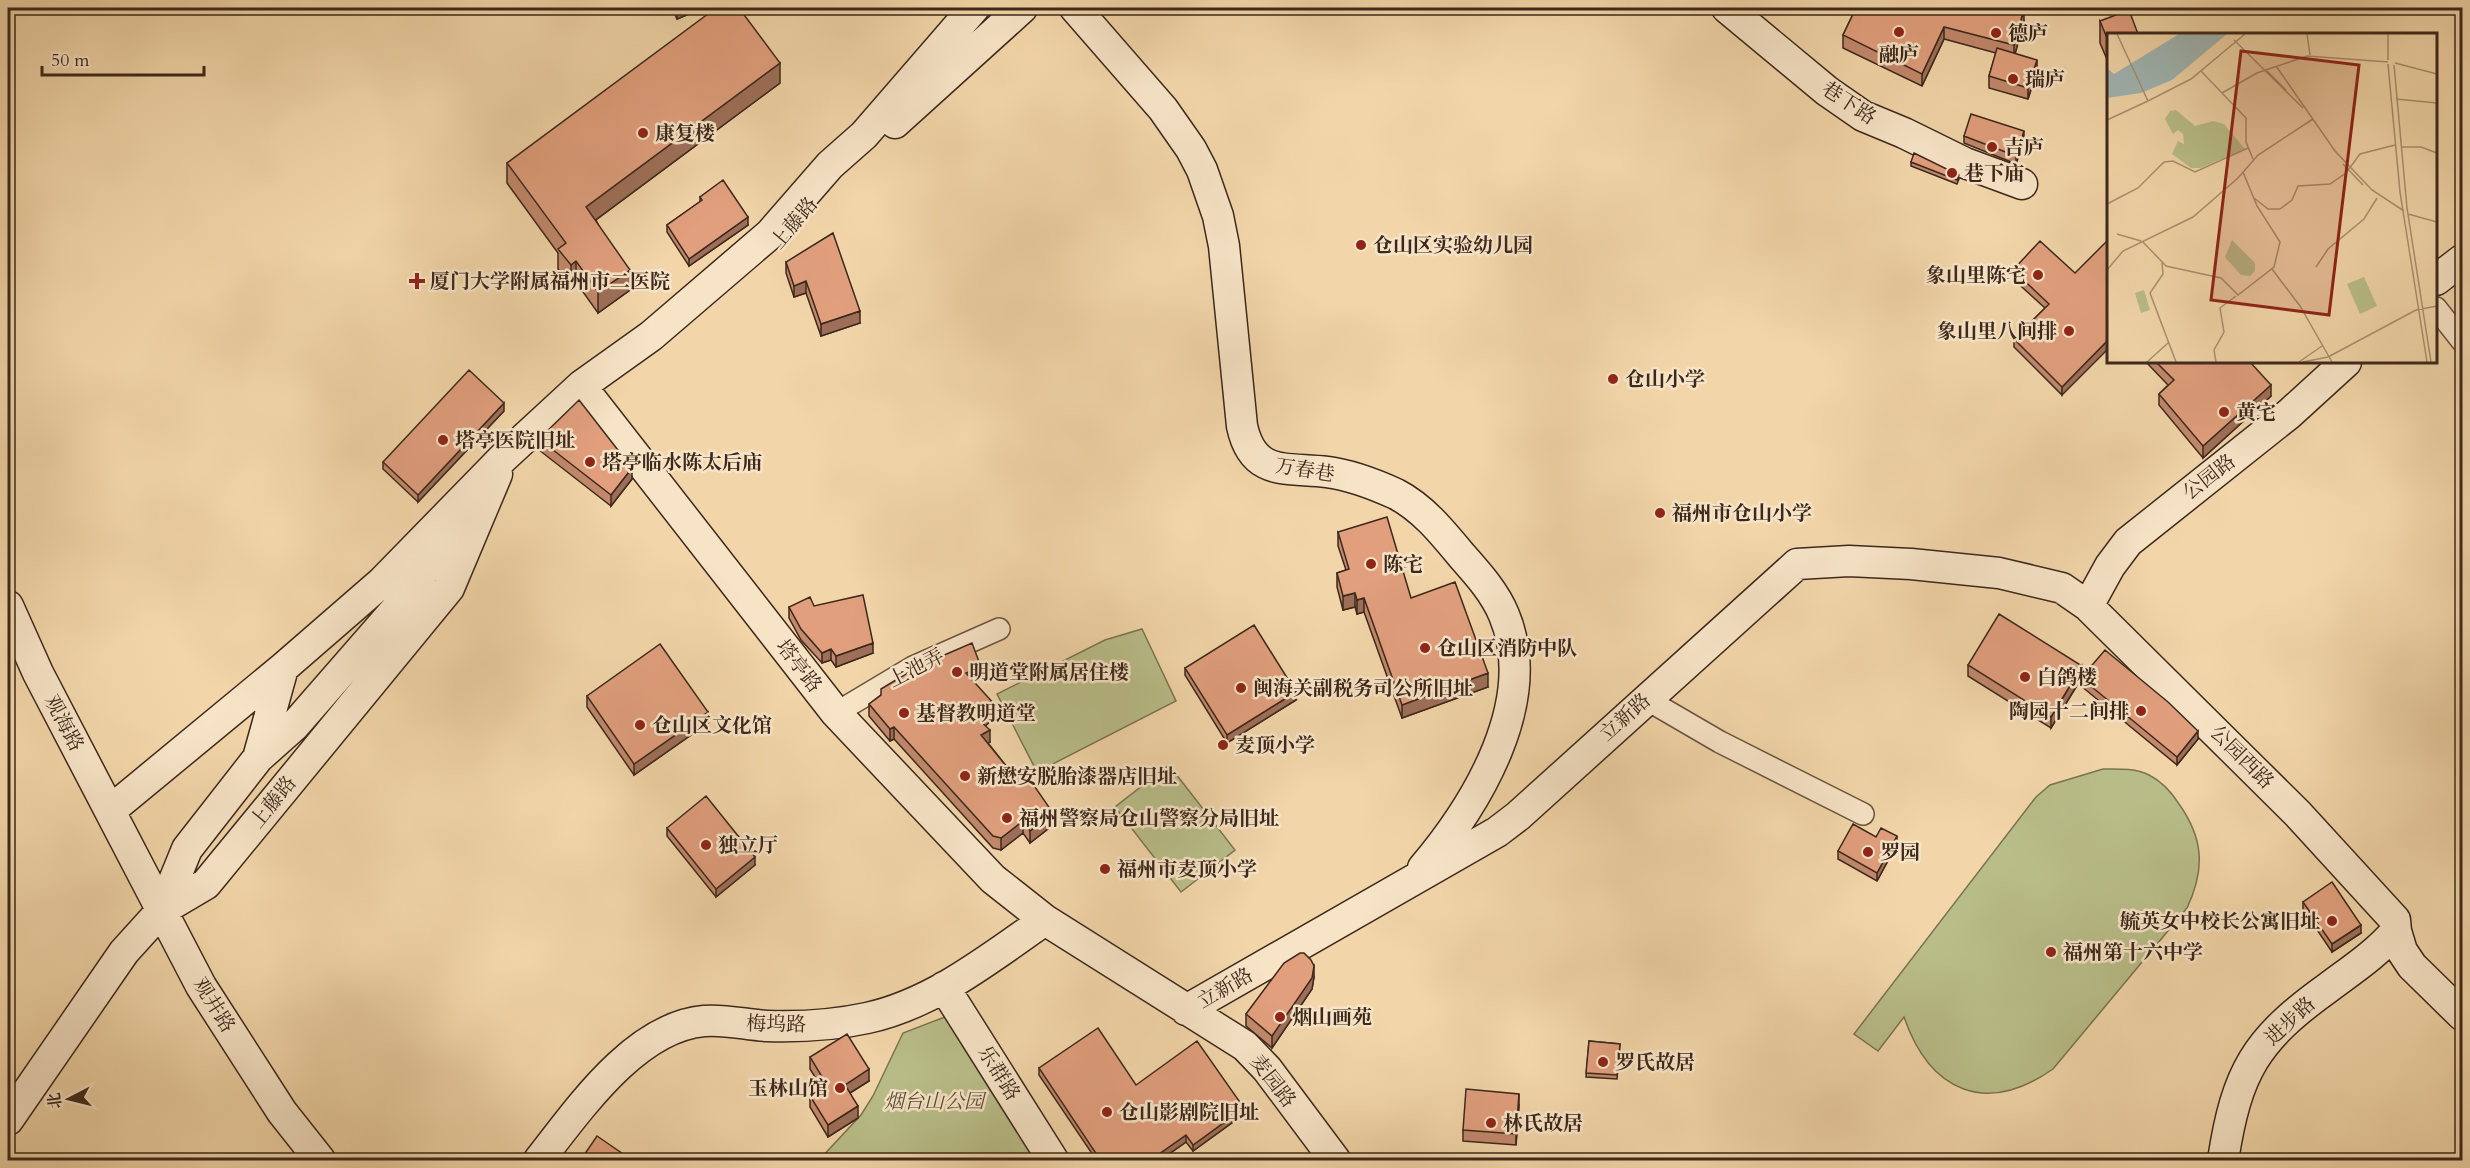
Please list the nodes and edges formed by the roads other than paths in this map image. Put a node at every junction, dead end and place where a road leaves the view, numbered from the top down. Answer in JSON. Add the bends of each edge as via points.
{"nodes":[{"id":1,"x":974,"y":8,"type":"edge"},
{"id":2,"x":1022,"y":8,"type":"edge"},
{"id":3,"x":1075,"y":8,"type":"edge"},
{"id":4,"x":1727,"y":8,"type":"edge"},
{"id":5,"x":2022,"y":183,"type":"dead end"},
{"id":6,"x":2463,"y":260,"type":"edge"},
{"id":7,"x":2437,"y":279,"type":"edge"},
{"id":8,"x":2437,"y":309,"type":"edge"},
{"id":9,"x":2463,"y":341,"type":"edge"},
{"id":10,"x":2345,"y":363,"type":"edge"},
{"id":11,"x":581,"y":386,"type":"junction"},
{"id":12,"x":504,"y":458,"type":"junction"},
{"id":13,"x":8,"y":606,"type":"edge"},
{"id":14,"x":2088,"y":606,"type":"junction"},
{"id":15,"x":999,"y":629,"type":"dead end"},
{"id":16,"x":283,"y":668,"type":"junction"},
{"id":17,"x":1646,"y":699,"type":"junction"},
{"id":18,"x":836,"y":713,"type":"junction"},
{"id":19,"x":258,"y":758,"type":"junction"},
{"id":20,"x":111,"y":810,"type":"junction"},
{"id":21,"x":1863,"y":814,"type":"dead end"},
{"id":22,"x":125,"y":838,"type":"joint"},
{"id":23,"x":1413,"y":881,"type":"junction"},
{"id":24,"x":162,"y":910,"type":"junction"},
{"id":25,"x":1045,"y":920,"type":"junction"},
{"id":26,"x":2394,"y":922,"type":"junction"},
{"id":27,"x":944,"y":987,"type":"junction"},
{"id":28,"x":1186,"y":1010,"type":"junction"},
{"id":29,"x":2463,"y":1015,"type":"edge"},
{"id":30,"x":8,"y":1120,"type":"edge"},
{"id":31,"x":320,"y":1161,"type":"edge"},
{"id":32,"x":539,"y":1161,"type":"edge"},
{"id":33,"x":1053,"y":1161,"type":"edge"},
{"id":34,"x":1335,"y":1161,"type":"edge"},
{"id":35,"x":2223,"y":1161,"type":"edge"}],
"edges":[{"from":1,"to":11,"type":"street","via":[[864,135],[830,165],[770,234],[651,336]]},
{"from":2,"to":11,"type":"street","name":"上藤路","via":[[808,202],[781,243],[615,385],[607,389]]},
{"from":3,"to":23,"type":"street","name":"万春巷","via":[[1163,109],[1202,170],[1224,246],[1242,426],[1245,443],[1254,456],[1286,471],[1343,475],[1399,496],[1437,526],[1482,579],[1505,616],[1512,639],[1515,675],[1506,728],[1475,794]]},
{"from":4,"to":5,"type":"street","name":"巷下路","via":[[1863,116],[1965,163]]},
{"from":6,"to":7,"type":"street"},
{"from":8,"to":9,"type":"street"},
{"from":10,"to":14,"type":"street","name":"公园路","via":[[2289,414],[2128,542]]},
{"from":11,"to":12,"type":"street"},
{"from":11,"to":18,"type":"street","name":"塔亭路"},
{"from":12,"to":16,"type":"street","via":[[382,582]]},
{"from":12,"to":19,"type":"street","via":[[404,600],[295,725]]},
{"from":12,"to":24,"type":"street","name":"上藤路","via":[[449,588],[206,884]]},
{"from":13,"to":20,"type":"street","name":"观海路","via":[[38,673]]},
{"from":14,"to":17,"type":"street","name":"立新路","via":[[2062,588],[1999,573],[1860,561],[1797,564]]},
{"from":14,"to":26,"type":"street","name":"公园西路","via":[[2289,805]]},
{"from":15,"to":18,"type":"street","name":"上池弄","via":[[913,667]]},
{"from":16,"to":19,"type":"street"},
{"from":16,"to":20,"type":"street"},
{"from":17,"to":21,"type":"street","via":[[1720,742]]},
{"from":17,"to":23,"type":"street","name":"立新路","via":[[1518,816]]},
{"from":18,"to":25,"type":"street","name":"塔亭路","via":[[993,879]]},
{"from":19,"to":24,"type":"street","via":[[186,849]]},
{"from":20,"to":22,"type":"street","name":"观海路"},
{"from":22,"to":24,"type":"street","name":"观井路"},
{"from":23,"to":28,"type":"street","name":"立新路"},
{"from":24,"to":30,"type":"street","name":"上藤路","via":[[124,952]]},
{"from":24,"to":31,"type":"street","name":"观井路","via":[[201,986],[282,1112]]},
{"from":25,"to":27,"type":"street","name":"梅坞路"},
{"from":25,"to":28,"type":"street","name":"麦园路"},
{"from":26,"to":29,"type":"street","via":[[2402,951],[2412,966]]},
{"from":26,"to":35,"type":"street","name":"进步路","via":[[2381,948],[2299,1009],[2256,1053],[2238,1091]]},
{"from":27,"to":32,"type":"street","name":"梅坞路","via":[[902,1008],[851,1021],[811,1026],[705,1021],[667,1030],[648,1040],[619,1067],[581,1106]]},
{"from":27,"to":33,"type":"street","name":"乐群路"},
{"from":28,"to":34,"type":"street","name":"麦园路","via":[[1256,1056]]}]}
